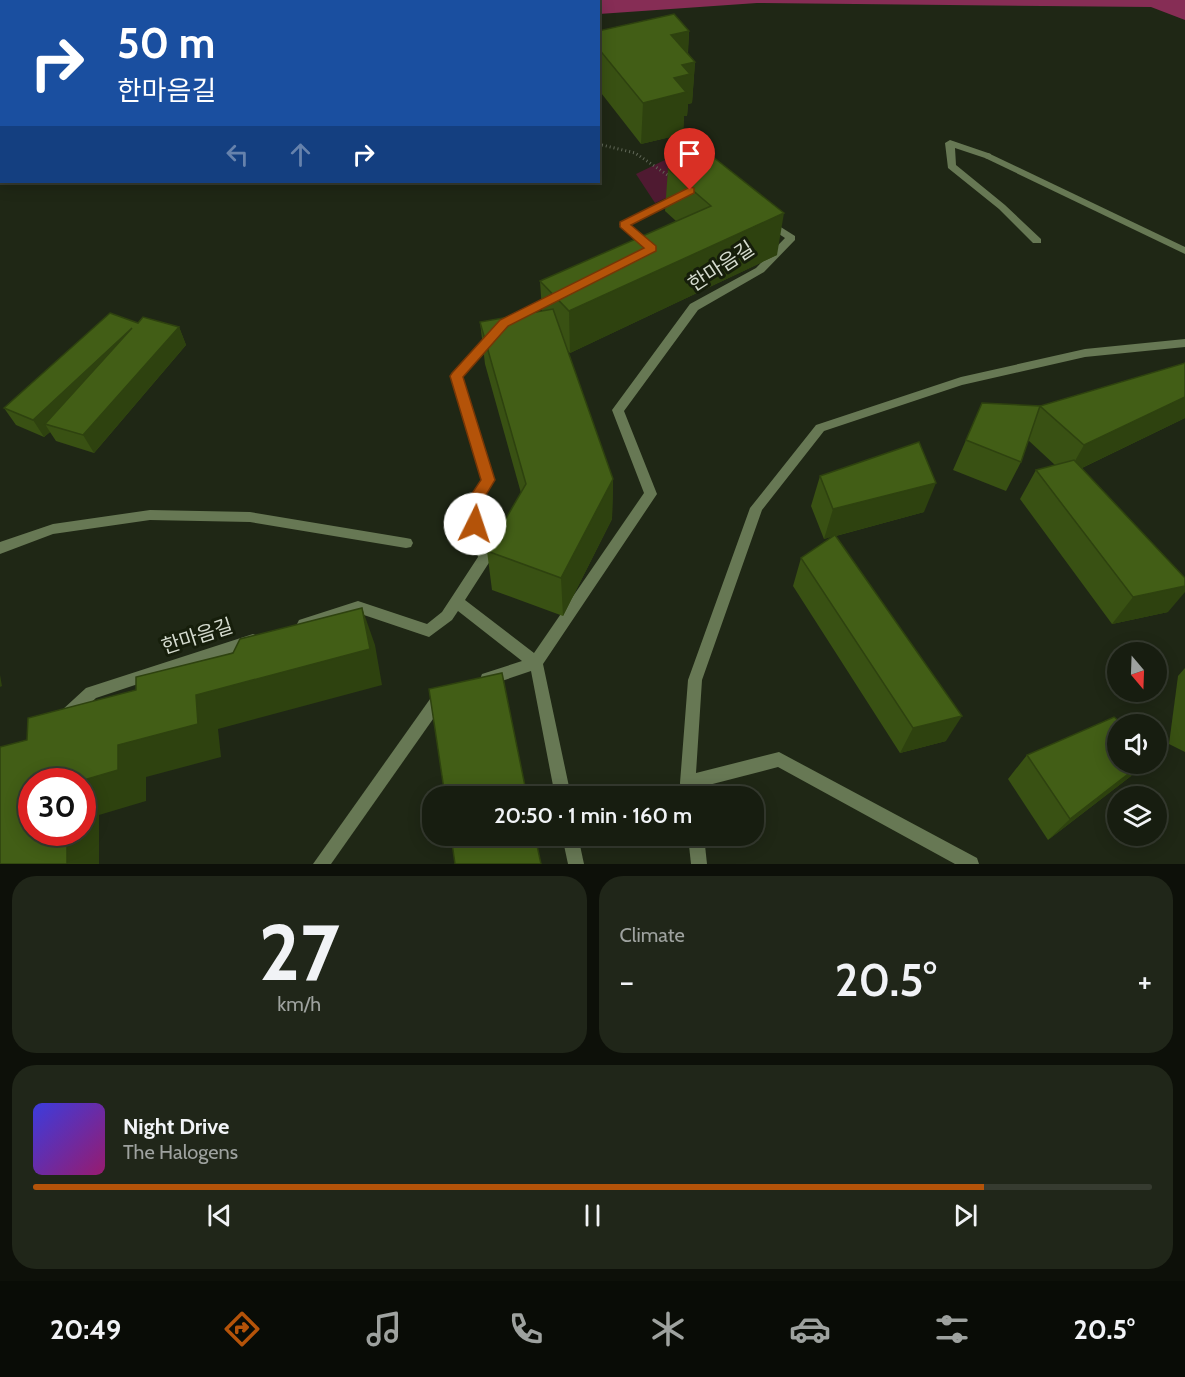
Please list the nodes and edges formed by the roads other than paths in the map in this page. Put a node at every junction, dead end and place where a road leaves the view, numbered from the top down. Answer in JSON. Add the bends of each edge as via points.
{"nodes":[{"id":1,"x":690,"y":190,"type":"edge"},
{"id":2,"x":754,"y":212,"type":"edge"},
{"id":3,"x":1037,"y":241,"type":"dead end"},
{"id":4,"x":1185,"y":251,"type":"edge"},
{"id":5,"x":642,"y":254,"type":"edge"},
{"id":6,"x":568,"y":291,"type":"edge"},
{"id":7,"x":1185,"y":343,"type":"edge"},
{"id":8,"x":406,"y":543,"type":"dead end"},
{"id":9,"x":0,"y":548,"type":"edge"},
{"id":10,"x":456,"y":601,"type":"junction"},
{"id":11,"x":293,"y":627,"type":"edge"},
{"id":12,"x":261,"y":637,"type":"edge"},
{"id":13,"x":536,"y":663,"type":"junction"},
{"id":14,"x":473,"y":684,"type":"edge"},
{"id":15,"x":452,"y":692,"type":"edge"},
{"id":16,"x":58,"y":723,"type":"edge"},
{"id":17,"x":561,"y":786,"type":"edge"},
{"id":18,"x":689,"y":786,"type":"edge"},
{"id":19,"x":701,"y":786,"type":"edge"},
{"id":20,"x":572,"y":846,"type":"edge"},
{"id":21,"x":697,"y":846,"type":"edge"},
{"id":22,"x":321,"y":864,"type":"edge"},
{"id":23,"x":576,"y":864,"type":"edge"},
{"id":24,"x":699,"y":864,"type":"edge"},
{"id":25,"x":971,"y":864,"type":"edge"}],
"edges":[{"from":1,"to":5,"type":"street","via":[[624,225],[652,248]]},
{"from":2,"to":13,"type":"street","name":"한마음길","via":[[791,238],[760,270],[694,307],[618,410],[651,494]]},
{"from":3,"to":4,"type":"street","via":[[951,166],[950,143],[988,156]]},
{"from":6,"to":10,"type":"street","via":[[504,323],[457,376],[488,480],[470,507],[485,558]]},
{"from":7,"to":18,"type":"street","via":[[1085,353],[961,381],[820,428],[756,508],[695,680]]},
{"from":8,"to":9,"type":"street","via":[[250,517],[150,515],[53,529]]},
{"from":10,"to":11,"type":"street","via":[[447,616],[429,631],[358,607]]},
{"from":10,"to":13,"type":"street"},
{"from":12,"to":16,"type":"street","name":"한마음길","via":[[91,693]]},
{"from":13,"to":14,"type":"street"},
{"from":13,"to":17,"type":"street"},
{"from":15,"to":22,"type":"street","via":[[441,695]]},
{"from":19,"to":25,"type":"street","via":[[779,759]]},
{"from":20,"to":23,"type":"street"},
{"from":21,"to":24,"type":"street"}]}
